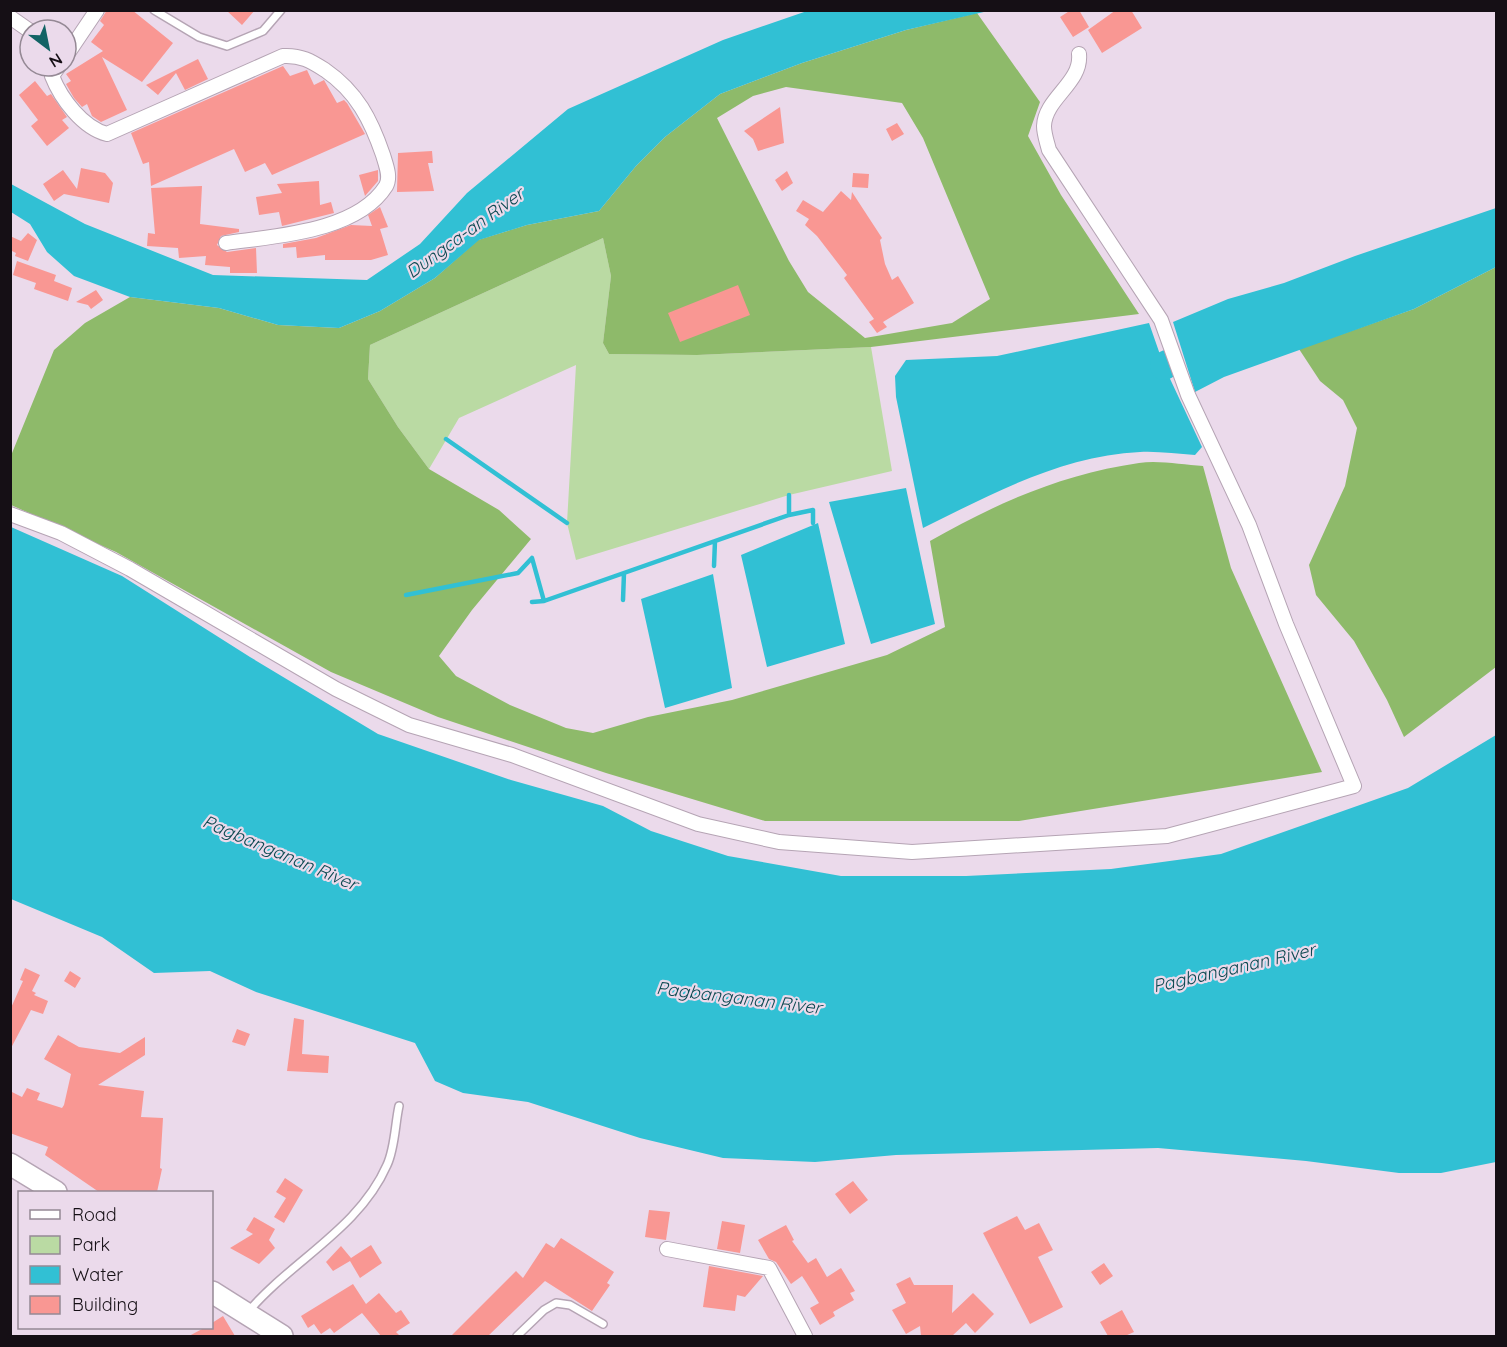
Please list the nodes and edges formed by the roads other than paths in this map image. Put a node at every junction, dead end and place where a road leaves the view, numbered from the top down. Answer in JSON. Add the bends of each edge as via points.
{"nodes":[{"id":1,"x":97,"y":10,"type":"edge"},
{"id":2,"x":154,"y":10,"type":"edge"},
{"id":3,"x":281,"y":10,"type":"edge"},
{"id":4,"x":78,"y":38,"type":"edge"},
{"id":5,"x":1079,"y":54,"type":"dead end"},
{"id":6,"x":53,"y":78,"type":"edge"},
{"id":7,"x":226,"y":243,"type":"dead end"},
{"id":8,"x":10,"y":514,"type":"edge"},
{"id":9,"x":399,"y":1106,"type":"dead end"},
{"id":10,"x":10,"y":1164,"type":"edge"},
{"id":11,"x":54,"y":1191,"type":"edge"},
{"id":12,"x":667,"y":1249,"type":"dead end"},
{"id":13,"x":213,"y":1293,"type":"edge"},
{"id":14,"x":247,"y":1314,"type":"junction"},
{"id":15,"x":603,"y":1324,"type":"dead end"},
{"id":16,"x":282,"y":1336,"type":"edge"},
{"id":17,"x":517,"y":1336,"type":"edge"},
{"id":18,"x":806,"y":1336,"type":"edge"}],
"edges":[{"from":1,"to":4,"type":"street"},
{"from":2,"to":3,"type":"lane","via":[[199,37],[227,46],[263,31]]},
{"from":5,"to":8,"type":"street","via":[[1080,64],[1074,76],[1045,118],[1049,150],[1161,320],[1188,395],[1249,525],[1354,786],[1167,836],[912,852],[779,842],[698,824],[512,755],[409,725],[336,689],[130,569],[61,533]]},
{"from":6,"to":7,"type":"street","via":[[83,121],[97,132],[107,134],[283,56],[298,55],[340,80],[357,98],[374,129],[388,171],[387,184],[378,196],[340,222]]},
{"from":9,"to":14,"type":"lane","via":[[389,1163],[370,1197],[341,1228],[267,1290]]},
{"from":10,"to":11,"type":"main road"},
{"from":12,"to":18,"type":"street","via":[[769,1268]]},
{"from":13,"to":14,"type":"main road"},
{"from":14,"to":16,"type":"main road"},
{"from":15,"to":17,"type":"lane","via":[[570,1305],[556,1303]]}]}
